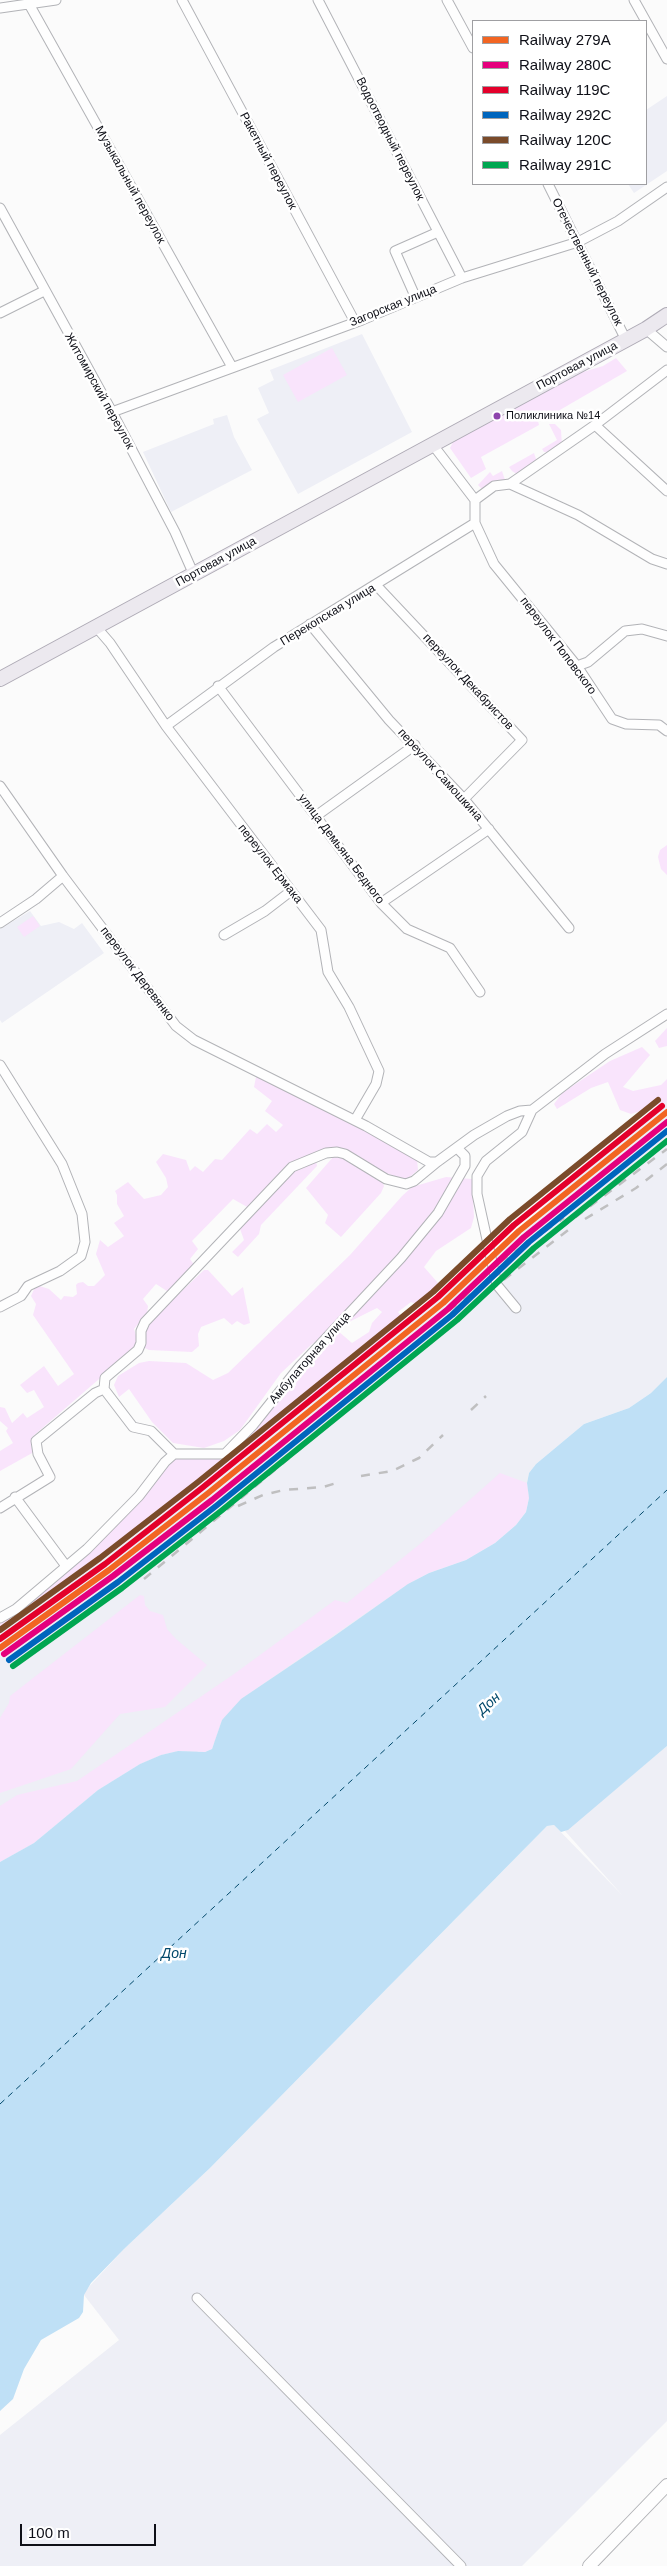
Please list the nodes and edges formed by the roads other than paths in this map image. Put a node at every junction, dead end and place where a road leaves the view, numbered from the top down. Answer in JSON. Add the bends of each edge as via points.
{"nodes":[{"id":1,"x":56,"y":0,"type":"edge"},
{"id":2,"x":182,"y":0,"type":"edge"},
{"id":3,"x":318,"y":0,"type":"edge"},
{"id":4,"x":447,"y":0,"type":"edge"},
{"id":5,"x":634,"y":0,"type":"edge"},
{"id":6,"x":29,"y":4,"type":"junction"},
{"id":7,"x":0,"y":8,"type":"edge"},
{"id":8,"x":645,"y":20,"type":"edge"},
{"id":9,"x":647,"y":23,"type":"edge"},
{"id":10,"x":472,"y":46,"type":"edge"},
{"id":11,"x":667,"y":59,"type":"edge"},
{"id":12,"x":549,"y":185,"type":"edge"},
{"id":13,"x":667,"y":187,"type":"edge"},
{"id":14,"x":0,"y":208,"type":"edge"},
{"id":15,"x":438,"y":232,"type":"junction"},
{"id":16,"x":578,"y":242,"type":"junction"},
{"id":17,"x":462,"y":278,"type":"junction"},
{"id":18,"x":44,"y":291,"type":"junction"},
{"id":19,"x":415,"y":296,"type":"junction"},
{"id":20,"x":0,"y":313,"type":"edge"},
{"id":21,"x":667,"y":315,"type":"edge"},
{"id":22,"x":355,"y":322,"type":"junction"},
{"id":23,"x":646,"y":329,"type":"junction"},
{"id":24,"x":626,"y":340,"type":"junction"},
{"id":25,"x":667,"y":347,"type":"edge"},
{"id":26,"x":232,"y":367,"type":"junction"},
{"id":27,"x":667,"y":370,"type":"edge"},
{"id":28,"x":112,"y":412,"type":"junction"},
{"id":29,"x":595,"y":425,"type":"junction"},
{"id":30,"x":433,"y":444,"type":"junction"},
{"id":31,"x":510,"y":484,"type":"junction"},
{"id":32,"x":667,"y":491,"type":"edge"},
{"id":33,"x":475,"y":500,"type":"junction"},
{"id":34,"x":475,"y":523,"type":"junction"},
{"id":35,"x":667,"y":564,"type":"edge"},
{"id":36,"x":194,"y":574,"type":"junction"},
{"id":37,"x":377,"y":586,"type":"junction"},
{"id":38,"x":310,"y":624,"type":"junction"},
{"id":39,"x":97,"y":628,"type":"junction"},
{"id":40,"x":667,"y":636,"type":"edge"},
{"id":41,"x":577,"y":666,"type":"junction"},
{"id":42,"x":0,"y":679,"type":"edge"},
{"id":43,"x":218,"y":686,"type":"junction"},
{"id":44,"x":166,"y":726,"type":"junction"},
{"id":45,"x":667,"y":731,"type":"edge"},
{"id":46,"x":415,"y":745,"type":"junction"},
{"id":47,"x":0,"y":786,"type":"edge"},
{"id":48,"x":464,"y":799,"type":"junction"},
{"id":49,"x":316,"y":816,"type":"junction"},
{"id":50,"x":489,"y":830,"type":"junction"},
{"id":51,"x":63,"y":876,"type":"junction"},
{"id":52,"x":291,"y":891,"type":"junction"},
{"id":53,"x":381,"y":903,"type":"junction"},
{"id":54,"x":0,"y":923,"type":"edge"},
{"id":55,"x":569,"y":928,"type":"dead end"},
{"id":56,"x":224,"y":935,"type":"dead end"},
{"id":57,"x":480,"y":992,"type":"dead end"},
{"id":58,"x":667,"y":1014,"type":"edge"},
{"id":59,"x":0,"y":1065,"type":"edge"},
{"id":60,"x":532,"y":1110,"type":"junction"},
{"id":61,"x":355,"y":1120,"type":"junction"},
{"id":62,"x":456,"y":1148,"type":"junction"},
{"id":63,"x":433,"y":1162,"type":"junction"},
{"id":64,"x":0,"y":1307,"type":"edge"},
{"id":65,"x":516,"y":1308,"type":"dead end"},
{"id":66,"x":104,"y":1389,"type":"junction"},
{"id":67,"x":174,"y":1454,"type":"junction"},
{"id":68,"x":15,"y":1497,"type":"junction"},
{"id":69,"x":0,"y":1508,"type":"edge"},
{"id":70,"x":66,"y":1566,"type":"junction"},
{"id":71,"x":0,"y":1618,"type":"edge"},
{"id":72,"x":197,"y":2298,"type":"dead end"},
{"id":73,"x":667,"y":2485,"type":"edge"},
{"id":74,"x":461,"y":2566,"type":"edge"},
{"id":75,"x":589,"y":2566,"type":"edge"}],
"edges":[{"from":1,"to":6,"type":"street"},
{"from":2,"to":22,"type":"street","name":"Ракетный переулок"},
{"from":3,"to":15,"type":"street","name":"Водоотводный переулок"},
{"from":4,"to":10,"type":"street"},
{"from":5,"to":8,"type":"street"},
{"from":6,"to":7,"type":"street"},
{"from":6,"to":26,"type":"street","name":"Музыкальный переулок"},
{"from":9,"to":11,"type":"street"},
{"from":12,"to":16,"type":"street","name":"Отечественный переулок"},
{"from":13,"to":16,"type":"street","name":"Загорская улица","via":[[618,221]]},
{"from":14,"to":18,"type":"street","name":"Житомирский переулок"},
{"from":15,"to":17,"type":"street","name":"Водоотводный переулок"},
{"from":15,"to":19,"type":"street","via":[[395,251]]},
{"from":16,"to":17,"type":"street","name":"Загорская улица"},
{"from":16,"to":24,"type":"street","name":"Отечественный переулок"},
{"from":17,"to":19,"type":"street","name":"Загорская улица"},
{"from":18,"to":20,"type":"street"},
{"from":18,"to":28,"type":"street","name":"Житомирский переулок"},
{"from":19,"to":22,"type":"street","name":"Загорская улица"},
{"from":21,"to":23,"type":"main road","name":"Портовая улица"},
{"from":22,"to":26,"type":"street","name":"Загорская улица"},
{"from":23,"to":24,"type":"main road","name":"Портовая улица"},
{"from":23,"to":25,"type":"street"},
{"from":24,"to":30,"type":"main road","name":"Портовая улица"},
{"from":26,"to":28,"type":"street","name":"Загорская улица"},
{"from":27,"to":29,"type":"street"},
{"from":28,"to":36,"type":"street","name":"Житомирский переулок"},
{"from":29,"to":31,"type":"street"},
{"from":29,"to":32,"type":"street"},
{"from":30,"to":33,"type":"street"},
{"from":30,"to":36,"type":"main road","name":"Портовая улица"},
{"from":31,"to":33,"type":"street","via":[[494,486]]},
{"from":31,"to":35,"type":"street","via":[[555,503],[652,559]]},
{"from":33,"to":34,"type":"street"},
{"from":34,"to":37,"type":"street","name":"Перекопская улица"},
{"from":34,"to":41,"type":"street","name":"переулок Поповского","via":[[494,564]]},
{"from":36,"to":39,"type":"main road","name":"Портовая улица"},
{"from":37,"to":38,"type":"street","name":"Перекопская улица"},
{"from":37,"to":48,"type":"street","name":"переулок Декабристов","via":[[522,740]]},
{"from":38,"to":43,"type":"street","name":"Перекопская улица"},
{"from":38,"to":46,"type":"street","name":"переулок Самошкина","via":[[389,720]]},
{"from":39,"to":42,"type":"main road","name":"Портовая улица"},
{"from":39,"to":44,"type":"street","name":"переулок Ермака"},
{"from":40,"to":41,"type":"street","via":[[642,629],[625,631],[588,662]]},
{"from":41,"to":45,"type":"street","name":"переулок Поповского","via":[[612,719],[626,724],[659,725]]},
{"from":43,"to":44,"type":"street","name":"Перекопская улица"},
{"from":43,"to":49,"type":"street","name":"улица Демьяна Бедного"},
{"from":44,"to":52,"type":"street","name":"переулок Ермака"},
{"from":46,"to":48,"type":"street","name":"переулок Самошкина"},
{"from":46,"to":49,"type":"street"},
{"from":47,"to":51,"type":"street","name":"переулок Деревянко"},
{"from":48,"to":50,"type":"street","name":"переулок Самошкина"},
{"from":49,"to":53,"type":"street","name":"улица Демьяна Бедного"},
{"from":50,"to":53,"type":"street"},
{"from":50,"to":55,"type":"street","name":"переулок Самошкина"},
{"from":51,"to":54,"type":"street"},
{"from":51,"to":61,"type":"street","name":"переулок Деревянко","via":[[176,1026],[194,1040]]},
{"from":52,"to":56,"type":"street"},
{"from":52,"to":61,"type":"street","name":"переулок Ермака","via":[[322,930],[328,972],[349,1007],[379,1071],[376,1084]]},
{"from":53,"to":57,"type":"street","name":"улица Демьяна Бедного","via":[[407,928],[450,948]]},
{"from":58,"to":60,"type":"street","via":[[605,1054]]},
{"from":59,"to":64,"type":"street","via":[[62,1164],[82,1214],[86,1242],[81,1256],[60,1271],[28,1286],[20,1296]]},
{"from":60,"to":62,"type":"street","via":[[507,1116]]},
{"from":60,"to":65,"type":"street","via":[[522,1132],[486,1161],[477,1176],[477,1194],[497,1285]]},
{"from":61,"to":63,"type":"street","name":"переулок Деревянко"},
{"from":62,"to":63,"type":"street"},
{"from":62,"to":67,"type":"street","name":"Амбулаторная улица","via":[[465,1156],[465,1166],[438,1214],[300,1366],[253,1425],[225,1454]]},
{"from":63,"to":66,"type":"street","via":[[414,1181],[406,1184],[386,1180],[337,1152],[326,1153],[292,1167],[145,1322],[138,1350],[105,1378]]},
{"from":66,"to":67,"type":"street","via":[[133,1427],[151,1431]]},
{"from":66,"to":68,"type":"street","via":[[36,1441],[38,1454],[50,1477]]},
{"from":67,"to":70,"type":"street","via":[[139,1496]]},
{"from":68,"to":69,"type":"street"},
{"from":68,"to":70,"type":"street"},
{"from":70,"to":71,"type":"street"},
{"from":72,"to":74,"type":"street"},
{"from":73,"to":75,"type":"main road"}]}
